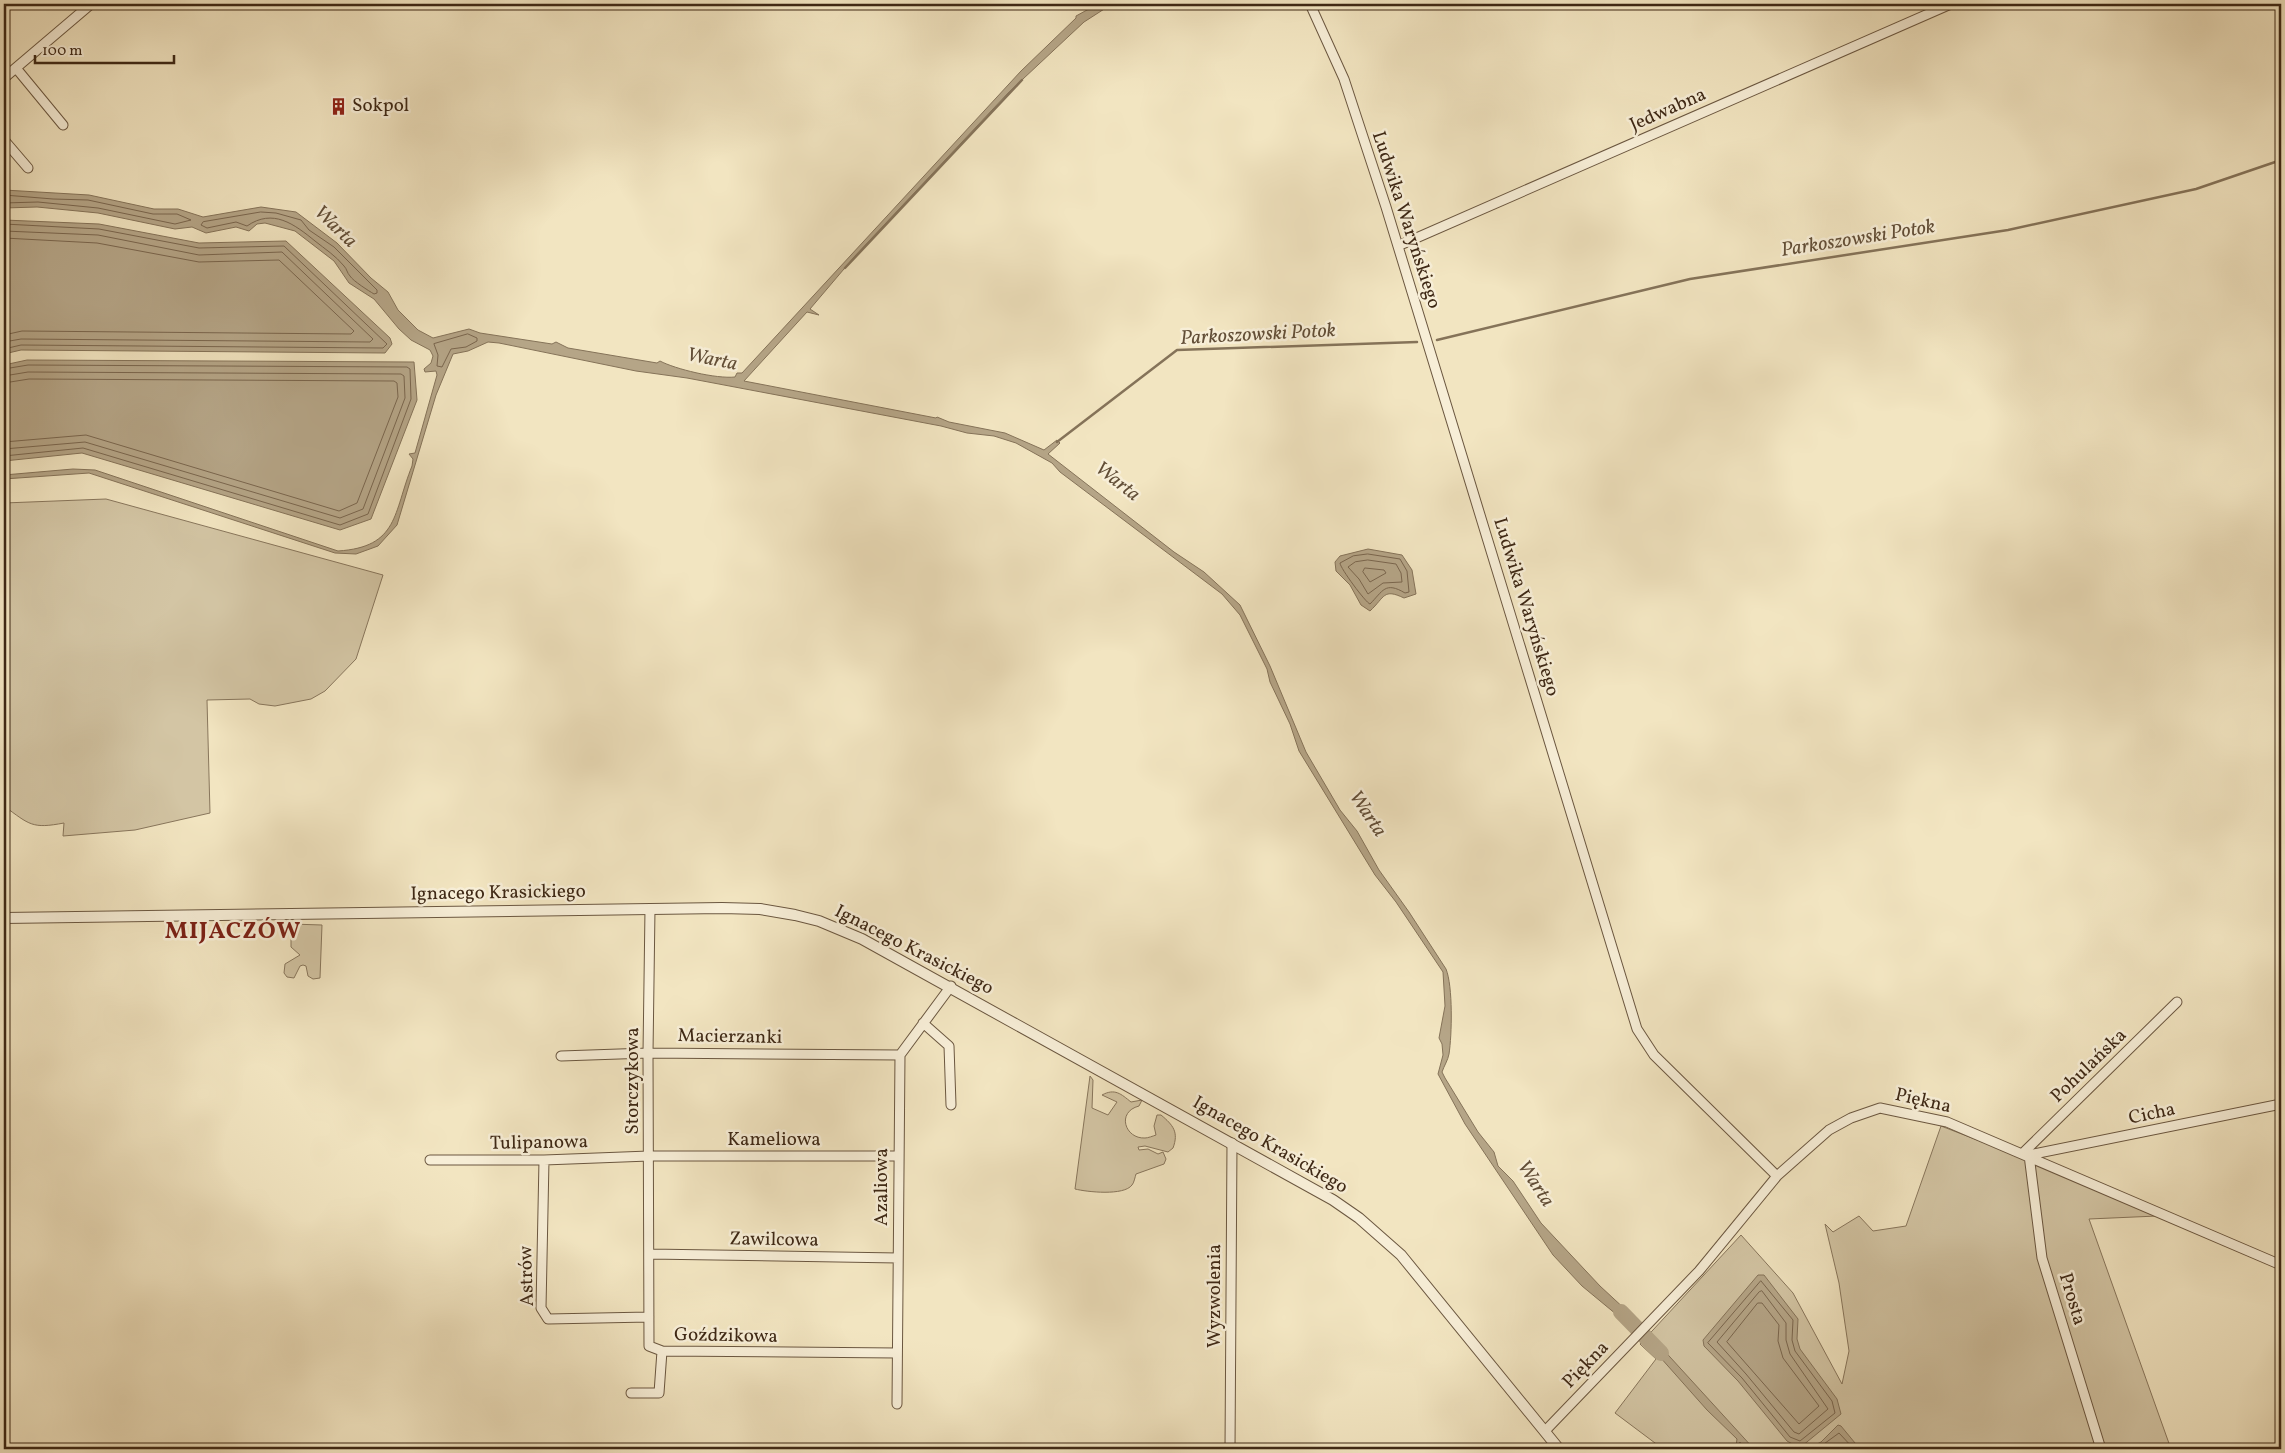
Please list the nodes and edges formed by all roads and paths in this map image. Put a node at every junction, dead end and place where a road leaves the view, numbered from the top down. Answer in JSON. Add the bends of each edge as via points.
{"nodes":[{"id":1,"x":91,"y":4,"type":"edge"},
{"id":2,"x":1310,"y":4,"type":"edge"},
{"id":3,"x":1951,"y":4,"type":"edge"},
{"id":4,"x":16,"y":68,"type":"junction"},
{"id":5,"x":4,"y":78,"type":"edge"},
{"id":6,"x":63,"y":125,"type":"dead end"},
{"id":7,"x":4,"y":140,"type":"edge"},
{"id":8,"x":28,"y":168,"type":"dead end"},
{"id":9,"x":1398,"y":246,"type":"junction"},
{"id":10,"x":650,"y":909,"type":"junction"},
{"id":11,"x":4,"y":918,"type":"edge"},
{"id":12,"x":950,"y":986,"type":"junction"},
{"id":13,"x":2177,"y":1002,"type":"dead end"},
{"id":14,"x":923,"y":1023,"type":"junction"},
{"id":15,"x":648,"y":1053,"type":"junction"},
{"id":16,"x":900,"y":1055,"type":"junction"},
{"id":17,"x":561,"y":1056,"type":"dead end"},
{"id":18,"x":2281,"y":1104,"type":"edge"},
{"id":19,"x":951,"y":1105,"type":"dead end"},
{"id":20,"x":1232,"y":1143,"type":"junction"},
{"id":21,"x":2026,"y":1154,"type":"junction"},
{"id":22,"x":649,"y":1156,"type":"junction"},
{"id":23,"x":898,"y":1156,"type":"junction"},
{"id":24,"x":430,"y":1160,"type":"dead end"},
{"id":25,"x":544,"y":1160,"type":"junction"},
{"id":26,"x":1777,"y":1176,"type":"junction"},
{"id":27,"x":649,"y":1254,"type":"junction"},
{"id":28,"x":898,"y":1258,"type":"junction"},
{"id":29,"x":2281,"y":1265,"type":"edge"},
{"id":30,"x":649,"y":1317,"type":"junction"},
{"id":31,"x":662,"y":1350,"type":"junction"},
{"id":32,"x":896,"y":1353,"type":"junction"},
{"id":33,"x":631,"y":1394,"type":"dead end"},
{"id":34,"x":897,"y":1404,"type":"dead end"},
{"id":35,"x":1545,"y":1431,"type":"junction"},
{"id":36,"x":1230,"y":1449,"type":"edge"},
{"id":37,"x":1559,"y":1449,"type":"edge"},
{"id":38,"x":2101,"y":1449,"type":"edge"}],
"edges":[{"from":1,"to":4,"type":"street"},
{"from":2,"to":9,"type":"street","name":"Ludwika Waryńskiego","via":[[1344,79]]},
{"from":3,"to":9,"type":"street","name":"Jedwabna"},
{"from":4,"to":5,"type":"street"},
{"from":4,"to":6,"type":"street"},
{"from":7,"to":8,"type":"street"},
{"from":9,"to":26,"type":"street","name":"Ludwika Waryńskiego","via":[[1637,1029],[1654,1055]]},
{"from":10,"to":11,"type":"street","name":"Ignacego Krasickiego"},
{"from":10,"to":12,"type":"street","name":"Ignacego Krasickiego","via":[[760,909],[820,921],[862,939]]},
{"from":10,"to":15,"type":"street","name":"Storczykowa"},
{"from":12,"to":14,"type":"street"},
{"from":12,"to":20,"type":"street","name":"Ignacego Krasickiego"},
{"from":13,"to":21,"type":"street","name":"Pohulańska"},
{"from":14,"to":16,"type":"street"},
{"from":14,"to":19,"type":"street","via":[[949,1046]]},
{"from":15,"to":16,"type":"street","name":"Macierzanki"},
{"from":15,"to":17,"type":"street","name":"Macierzanki"},
{"from":15,"to":22,"type":"street","name":"Storczykowa"},
{"from":16,"to":23,"type":"street","name":"Azaliowa"},
{"from":18,"to":21,"type":"street","name":"Cicha"},
{"from":20,"to":35,"type":"street","name":"Ignacego Krasickiego","via":[[1333,1200],[1388,1242]]},
{"from":20,"to":36,"type":"street","name":"Wyzwolenia"},
{"from":21,"to":26,"type":"street","name":"Piękna","via":[[1947,1122],[1880,1108],[1829,1130]]},
{"from":21,"to":29,"type":"street","name":"Piękna"},
{"from":21,"to":38,"type":"street","name":"Prosta","via":[[2042,1258]]},
{"from":22,"to":23,"type":"street","name":"Kameliowa"},
{"from":22,"to":25,"type":"street","name":"Tulipanowa"},
{"from":22,"to":27,"type":"street","name":"Storczykowa"},
{"from":23,"to":28,"type":"street","name":"Azaliowa"},
{"from":24,"to":25,"type":"street","name":"Tulipanowa"},
{"from":25,"to":30,"type":"street","name":"Astrów","via":[[541,1308],[544,1315],[548,1319]]},
{"from":26,"to":35,"type":"street","name":"Piękna","via":[[1699,1271]]},
{"from":27,"to":28,"type":"street","name":"Zawilcowa"},
{"from":27,"to":30,"type":"street","name":"Goździkowa"},
{"from":28,"to":32,"type":"street","name":"Azaliowa"},
{"from":30,"to":31,"type":"street","name":"Goździkowa","via":[[649,1344],[653,1349]]},
{"from":31,"to":32,"type":"street","name":"Goździkowa"},
{"from":31,"to":33,"type":"street","via":[[659,1393]]},
{"from":32,"to":34,"type":"street","name":"Azaliowa"},
{"from":35,"to":37,"type":"street","name":"Ignacego Krasickiego"}]}
